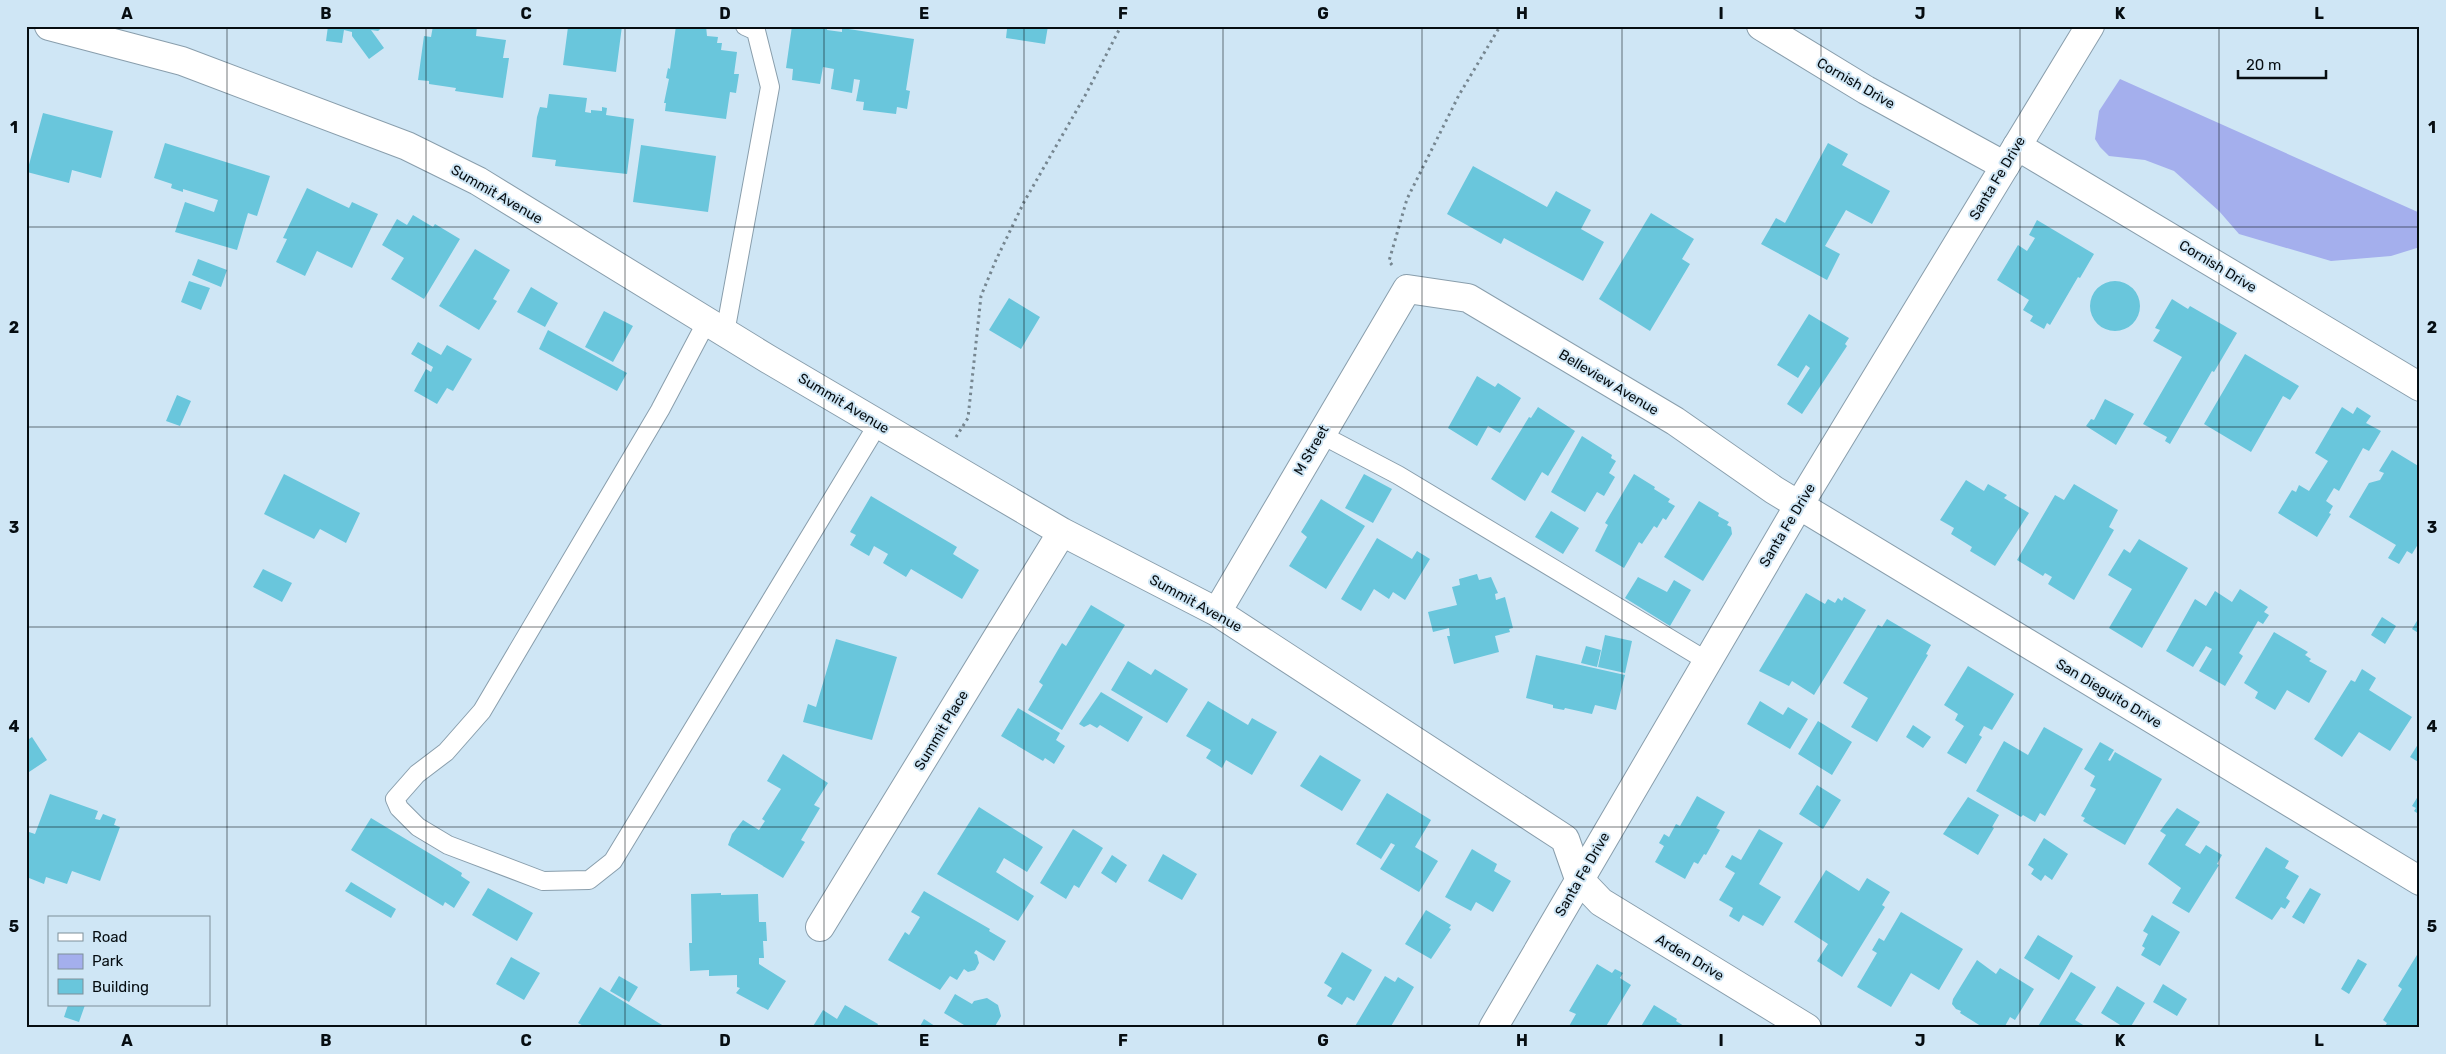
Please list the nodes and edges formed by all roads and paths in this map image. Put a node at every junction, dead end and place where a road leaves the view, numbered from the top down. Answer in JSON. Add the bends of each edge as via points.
{"nodes":[{"id":1,"x":49,"y":26,"type":"edge"},
{"id":2,"x":745,"y":26,"type":"edge"},
{"id":3,"x":1121,"y":26,"type":"edge"},
{"id":4,"x":1497,"y":26,"type":"edge"},
{"id":5,"x":1761,"y":26,"type":"edge"},
{"id":6,"x":2090,"y":26,"type":"edge"},
{"id":7,"x":2011,"y":156,"type":"junction"},
{"id":8,"x":1407,"y":289,"type":"junction"},
{"id":9,"x":716,"y":327,"type":"junction"},
{"id":10,"x":2420,"y":387,"type":"edge"},
{"id":11,"x":878,"y":424,"type":"junction"},
{"id":12,"x":1320,"y":434,"type":"junction"},
{"id":13,"x":942,"y":461,"type":"junction"},
{"id":14,"x":1799,"y":505,"type":"junction"},
{"id":15,"x":1062,"y":532,"type":"junction"},
{"id":16,"x":1217,"y":612,"type":"junction"},
{"id":17,"x":1707,"y":661,"type":"junction"},
{"id":18,"x":1579,"y":880,"type":"junction"},
{"id":19,"x":2420,"y":881,"type":"edge"},
{"id":20,"x":820,"y":927,"type":"dead end"},
{"id":21,"x":1493,"y":1028,"type":"edge"},
{"id":22,"x":1807,"y":1028,"type":"edge"}],
"edges":[{"from":1,"to":9,"type":"street","name":"Summit Avenue","via":[[182,61],[407,146],[478,180]]},
{"from":2,"to":9,"type":"lane","via":[[756,32],[770,88]]},
{"from":3,"to":13,"type":"path","via":[[1024,202],[981,296],[968,418]]},
{"from":4,"to":8,"type":"path","via":[[1500,28],[1459,95],[1406,199],[1389,261]]},
{"from":5,"to":7,"type":"street","name":"Cornish Drive","via":[[1866,90]]},
{"from":6,"to":7,"type":"street","name":"Santa Fe Drive"},
{"from":7,"to":10,"type":"street","name":"Cornish Drive"},
{"from":7,"to":14,"type":"street","name":"Santa Fe Drive"},
{"from":8,"to":12,"type":"street","name":"M Street"},
{"from":8,"to":14,"type":"street","name":"Belleview Avenue","via":[[1468,298],[1675,421],[1766,486]]},
{"from":9,"to":11,"type":"street","name":"Summit Avenue"},
{"from":9,"to":11,"type":"lane","via":[[691,350],[660,410],[482,711],[446,752],[417,774],[395,799],[399,808],[418,827],[448,845],[543,881],[589,880],[613,861]]},
{"from":11,"to":13,"type":"street","name":"Summit Avenue"},
{"from":12,"to":16,"type":"street","name":"M Street"},
{"from":12,"to":17,"type":"lane","via":[[1398,475]]},
{"from":13,"to":15,"type":"street","name":"Summit Avenue"},
{"from":14,"to":17,"type":"street","name":"Santa Fe Drive"},
{"from":14,"to":19,"type":"street","name":"San Dieguito Drive"},
{"from":15,"to":16,"type":"street","name":"Summit Avenue"},
{"from":15,"to":20,"type":"street","name":"Summit Place"},
{"from":16,"to":18,"type":"street","name":"Summit Avenue","via":[[1565,839]]},
{"from":17,"to":18,"type":"street","name":"Santa Fe Drive"},
{"from":18,"to":21,"type":"street","name":"Santa Fe Drive"},
{"from":18,"to":22,"type":"street","name":"Arden Drive","via":[[1609,907]]}]}
